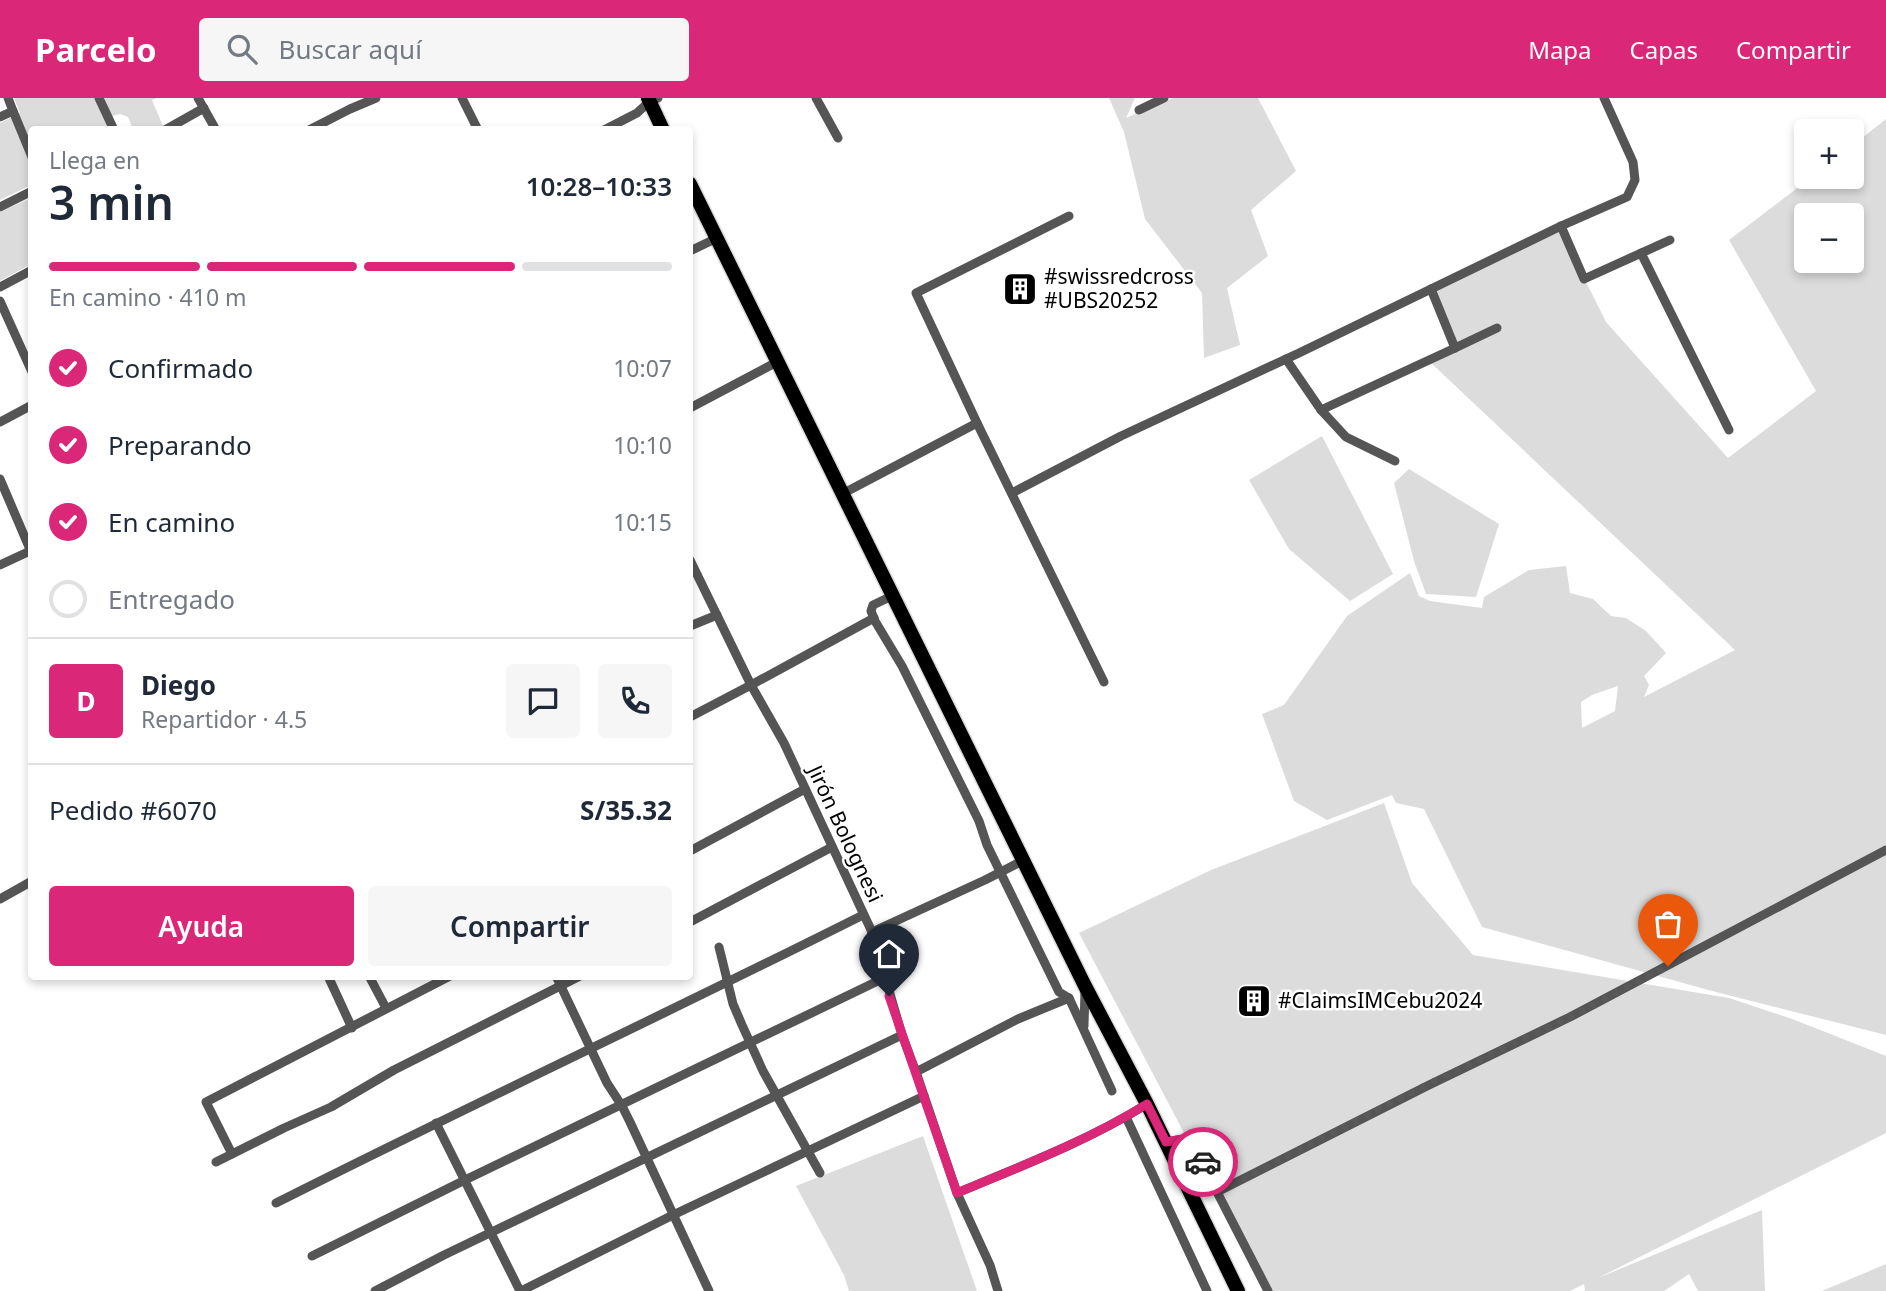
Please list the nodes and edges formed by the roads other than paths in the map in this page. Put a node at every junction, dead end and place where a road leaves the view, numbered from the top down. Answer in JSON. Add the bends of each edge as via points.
{"nodes":[{"id":1,"x":8,"y":98,"type":"edge"},
{"id":2,"x":99,"y":98,"type":"edge"},
{"id":3,"x":198,"y":98,"type":"edge"},
{"id":4,"x":346,"y":98,"type":"edge"},
{"id":5,"x":376,"y":98,"type":"edge"},
{"id":6,"x":462,"y":98,"type":"edge"},
{"id":7,"x":816,"y":98,"type":"edge"},
{"id":8,"x":1164,"y":98,"type":"edge"},
{"id":9,"x":1604,"y":98,"type":"edge"},
{"id":10,"x":652,"y":99,"type":"edge"},
{"id":11,"x":204,"y":108,"type":"junction"},
{"id":12,"x":350,"y":109,"type":"junction"},
{"id":13,"x":1139,"y":110,"type":"dead end"},
{"id":14,"x":13,"y":111,"type":"junction"},
{"id":15,"x":0,"y":117,"type":"edge"},
{"id":16,"x":112,"y":126,"type":"edge"},
{"id":17,"x":172,"y":126,"type":"edge"},
{"id":18,"x":214,"y":126,"type":"edge"},
{"id":19,"x":317,"y":126,"type":"edge"},
{"id":20,"x":476,"y":126,"type":"edge"},
{"id":21,"x":612,"y":126,"type":"edge"},
{"id":22,"x":662,"y":126,"type":"edge"},
{"id":23,"x":838,"y":138,"type":"dead end"},
{"id":24,"x":28,"y":147,"type":"edge"},
{"id":25,"x":693,"y":190,"type":"edge"},
{"id":26,"x":28,"y":193,"type":"edge"},
{"id":27,"x":0,"y":206,"type":"edge"},
{"id":28,"x":1069,"y":216,"type":"dead end"},
{"id":29,"x":1561,"y":226,"type":"junction"},
{"id":30,"x":717,"y":238,"type":"junction"},
{"id":31,"x":1670,"y":240,"type":"dead end"},
{"id":32,"x":693,"y":250,"type":"edge"},
{"id":33,"x":1641,"y":253,"type":"junction"},
{"id":34,"x":28,"y":272,"type":"edge"},
{"id":35,"x":0,"y":287,"type":"edge"},
{"id":36,"x":1431,"y":289,"type":"junction"},
{"id":37,"x":0,"y":302,"type":"edge"},
{"id":38,"x":1497,"y":327,"type":"dead end"},
{"id":39,"x":1455,"y":348,"type":"junction"},
{"id":40,"x":1286,"y":359,"type":"junction"},
{"id":41,"x":777,"y":362,"type":"junction"},
{"id":42,"x":28,"y":363,"type":"edge"},
{"id":43,"x":693,"y":406,"type":"edge"},
{"id":44,"x":28,"y":407,"type":"edge"},
{"id":45,"x":1321,"y":410,"type":"junction"},
{"id":46,"x":0,"y":422,"type":"edge"},
{"id":47,"x":978,"y":424,"type":"junction"},
{"id":48,"x":1729,"y":430,"type":"dead end"},
{"id":49,"x":1395,"y":461,"type":"dead end"},
{"id":50,"x":0,"y":479,"type":"edge"},
{"id":51,"x":1012,"y":493,"type":"junction"},
{"id":52,"x":842,"y":494,"type":"junction"},
{"id":53,"x":28,"y":546,"type":"edge"},
{"id":54,"x":28,"y":554,"type":"edge"},
{"id":55,"x":0,"y":565,"type":"edge"},
{"id":56,"x":693,"y":566,"type":"edge"},
{"id":57,"x":894,"y":595,"type":"junction"},
{"id":58,"x":716,"y":615,"type":"junction"},
{"id":59,"x":874,"y":618,"type":"junction"},
{"id":60,"x":693,"y":625,"type":"edge"},
{"id":61,"x":1104,"y":682,"type":"dead end"},
{"id":62,"x":751,"y":685,"type":"junction"},
{"id":63,"x":693,"y":715,"type":"edge"},
{"id":64,"x":805,"y":789,"type":"junction"},
{"id":65,"x":832,"y":847,"type":"junction"},
{"id":66,"x":693,"y":849,"type":"edge"},
{"id":67,"x":1886,"y":850,"type":"edge"},
{"id":68,"x":1024,"y":860,"type":"junction"},
{"id":69,"x":1001,"y":872,"type":"junction"},
{"id":70,"x":28,"y":883,"type":"edge"},
{"id":71,"x":0,"y":899,"type":"edge"},
{"id":72,"x":863,"y":915,"type":"junction"},
{"id":73,"x":693,"y":920,"type":"edge"},
{"id":74,"x":872,"y":932,"type":"junction"},
{"id":75,"x":719,"y":947,"type":"dead end"},
{"id":76,"x":884,"y":978,"type":"junction"},
{"id":77,"x":330,"y":980,"type":"edge"},
{"id":78,"x":371,"y":980,"type":"edge"},
{"id":79,"x":442,"y":980,"type":"edge"},
{"id":80,"x":558,"y":980,"type":"edge"},
{"id":81,"x":572,"y":980,"type":"edge"},
{"id":82,"x":727,"y":984,"type":"junction"},
{"id":83,"x":561,"y":986,"type":"junction"},
{"id":84,"x":1085,"y":986,"type":"junction"},
{"id":85,"x":1069,"y":998,"type":"junction"},
{"id":86,"x":386,"y":1008,"type":"junction"},
{"id":87,"x":352,"y":1028,"type":"junction"},
{"id":88,"x":1084,"y":1029,"type":"junction"},
{"id":89,"x":902,"y":1035,"type":"junction"},
{"id":90,"x":751,"y":1044,"type":"junction"},
{"id":91,"x":591,"y":1050,"type":"junction"},
{"id":92,"x":916,"y":1072,"type":"junction"},
{"id":93,"x":1112,"y":1091,"type":"dead end"},
{"id":94,"x":778,"y":1095,"type":"junction"},
{"id":95,"x":924,"y":1096,"type":"junction"},
{"id":96,"x":1147,"y":1104,"type":"junction"},
{"id":97,"x":622,"y":1106,"type":"junction"},
{"id":98,"x":1126,"y":1117,"type":"junction"},
{"id":99,"x":436,"y":1123,"type":"junction"},
{"id":100,"x":1166,"y":1142,"type":"junction"},
{"id":101,"x":808,"y":1150,"type":"junction"},
{"id":102,"x":232,"y":1154,"type":"junction"},
{"id":103,"x":646,"y":1158,"type":"junction"},
{"id":104,"x":216,"y":1162,"type":"dead end"},
{"id":105,"x":820,"y":1174,"type":"dead end"},
{"id":106,"x":465,"y":1180,"type":"junction"},
{"id":107,"x":1217,"y":1192,"type":"junction"},
{"id":108,"x":957,"y":1193,"type":"junction"},
{"id":109,"x":276,"y":1203,"type":"dead end"},
{"id":110,"x":673,"y":1215,"type":"junction"},
{"id":111,"x":491,"y":1234,"type":"junction"},
{"id":112,"x":312,"y":1256,"type":"dead end"},
{"id":113,"x":523,"y":1290,"type":"edge"},
{"id":114,"x":375,"y":1291,"type":"edge"},
{"id":115,"x":709,"y":1291,"type":"edge"},
{"id":116,"x":998,"y":1291,"type":"edge"},
{"id":117,"x":1207,"y":1291,"type":"edge"},
{"id":118,"x":1238,"y":1291,"type":"edge"},
{"id":119,"x":1268,"y":1291,"type":"edge"}],
"edges":[{"from":1,"to":14,"type":"street"},
{"from":2,"to":16,"type":"street"},
{"from":3,"to":11,"type":"street"},
{"from":4,"to":12,"type":"street"},
{"from":5,"to":12,"type":"street"},
{"from":6,"to":20,"type":"street"},
{"from":7,"to":23,"type":"street"},
{"from":8,"to":13,"type":"street"},
{"from":9,"to":29,"type":"street","via":[[1633,162],[1635,180],[1627,197]]},
{"from":10,"to":21,"type":"street"},
{"from":10,"to":22,"type":"highway"},
{"from":11,"to":17,"type":"street"},
{"from":11,"to":18,"type":"street"},
{"from":12,"to":19,"type":"street"},
{"from":14,"to":15,"type":"street"},
{"from":14,"to":24,"type":"street"},
{"from":25,"to":30,"type":"highway"},
{"from":26,"to":27,"type":"street"},
{"from":28,"to":47,"type":"street","via":[[916,293]]},
{"from":29,"to":33,"type":"street","via":[[1584,279]]},
{"from":29,"to":36,"type":"street"},
{"from":30,"to":32,"type":"street"},
{"from":30,"to":41,"type":"highway"},
{"from":31,"to":33,"type":"street"},
{"from":33,"to":48,"type":"street"},
{"from":34,"to":35,"type":"street"},
{"from":36,"to":39,"type":"street"},
{"from":36,"to":40,"type":"street"},
{"from":37,"to":42,"type":"street"},
{"from":38,"to":39,"type":"street"},
{"from":39,"to":45,"type":"street"},
{"from":40,"to":45,"type":"street"},
{"from":40,"to":51,"type":"street"},
{"from":41,"to":43,"type":"street"},
{"from":41,"to":52,"type":"highway"},
{"from":44,"to":46,"type":"street"},
{"from":45,"to":49,"type":"street","via":[[1346,437]]},
{"from":47,"to":51,"type":"street"},
{"from":47,"to":52,"type":"street"},
{"from":50,"to":53,"type":"street"},
{"from":51,"to":61,"type":"street"},
{"from":52,"to":57,"type":"highway"},
{"from":54,"to":55,"type":"street"},
{"from":56,"to":58,"type":"street","name":"Jirón Bolognesi"},
{"from":57,"to":59,"type":"street","via":[[873,605]]},
{"from":57,"to":68,"type":"highway"},
{"from":58,"to":60,"type":"street"},
{"from":58,"to":62,"type":"street","name":"Jirón Bolognesi"},
{"from":59,"to":62,"type":"street"},
{"from":59,"to":69,"type":"street","via":[[902,666]]},
{"from":62,"to":63,"type":"street"},
{"from":62,"to":64,"type":"street","name":"Jirón Bolognesi"},
{"from":64,"to":65,"type":"street","name":"Jirón Bolognesi"},
{"from":64,"to":66,"type":"street"},
{"from":65,"to":72,"type":"street","name":"Jirón Bolognesi"},
{"from":65,"to":73,"type":"street"},
{"from":67,"to":107,"type":"street","via":[[1570,1017]]},
{"from":68,"to":69,"type":"street"},
{"from":68,"to":84,"type":"highway"},
{"from":69,"to":74,"type":"street"},
{"from":69,"to":85,"type":"street","via":[[1059,992]]},
{"from":70,"to":71,"type":"street"},
{"from":72,"to":74,"type":"street","name":"Jirón Bolognesi"},
{"from":72,"to":82,"type":"street"},
{"from":74,"to":76,"type":"street","name":"Jirón Bolognesi"},
{"from":75,"to":82,"type":"street"},
{"from":76,"to":89,"type":"street","name":"Jirón Bolognesi"},
{"from":76,"to":90,"type":"street"},
{"from":77,"to":87,"type":"street"},
{"from":78,"to":86,"type":"street"},
{"from":79,"to":86,"type":"street"},
{"from":80,"to":83,"type":"street"},
{"from":81,"to":83,"type":"street"},
{"from":82,"to":90,"type":"street"},
{"from":82,"to":91,"type":"street"},
{"from":83,"to":91,"type":"street"},
{"from":83,"to":102,"type":"street"},
{"from":84,"to":88,"type":"street"},
{"from":84,"to":96,"type":"highway"},
{"from":85,"to":88,"type":"street"},
{"from":85,"to":92,"type":"street"},
{"from":86,"to":87,"type":"street"},
{"from":87,"to":102,"type":"street","via":[[206,1102]]},
{"from":88,"to":93,"type":"street"},
{"from":89,"to":92,"type":"street","name":"Jirón Bolognesi"},
{"from":89,"to":94,"type":"street"},
{"from":90,"to":94,"type":"street"},
{"from":90,"to":97,"type":"street"},
{"from":91,"to":97,"type":"street"},
{"from":91,"to":99,"type":"street"},
{"from":92,"to":95,"type":"street","name":"Jirón Bolognesi"},
{"from":94,"to":101,"type":"street"},
{"from":94,"to":103,"type":"street"},
{"from":95,"to":101,"type":"street"},
{"from":95,"to":108,"type":"street","name":"Jirón Bolognesi"},
{"from":96,"to":98,"type":"street"},
{"from":96,"to":100,"type":"highway"},
{"from":97,"to":103,"type":"street"},
{"from":97,"to":106,"type":"street"},
{"from":98,"to":108,"type":"street"},
{"from":98,"to":117,"type":"street"},
{"from":99,"to":106,"type":"street"},
{"from":99,"to":109,"type":"street"},
{"from":100,"to":107,"type":"street","via":[[1183,1139],[1195,1143]]},
{"from":100,"to":118,"type":"highway"},
{"from":101,"to":105,"type":"street"},
{"from":101,"to":110,"type":"street"},
{"from":102,"to":104,"type":"street"},
{"from":103,"to":110,"type":"street"},
{"from":103,"to":111,"type":"street"},
{"from":106,"to":111,"type":"street"},
{"from":106,"to":112,"type":"street"},
{"from":107,"to":119,"type":"street"},
{"from":108,"to":116,"type":"street","name":"Jirón Bolognesi"},
{"from":110,"to":113,"type":"street"},
{"from":110,"to":115,"type":"street"},
{"from":111,"to":113,"type":"street"},
{"from":111,"to":114,"type":"street"}]}
